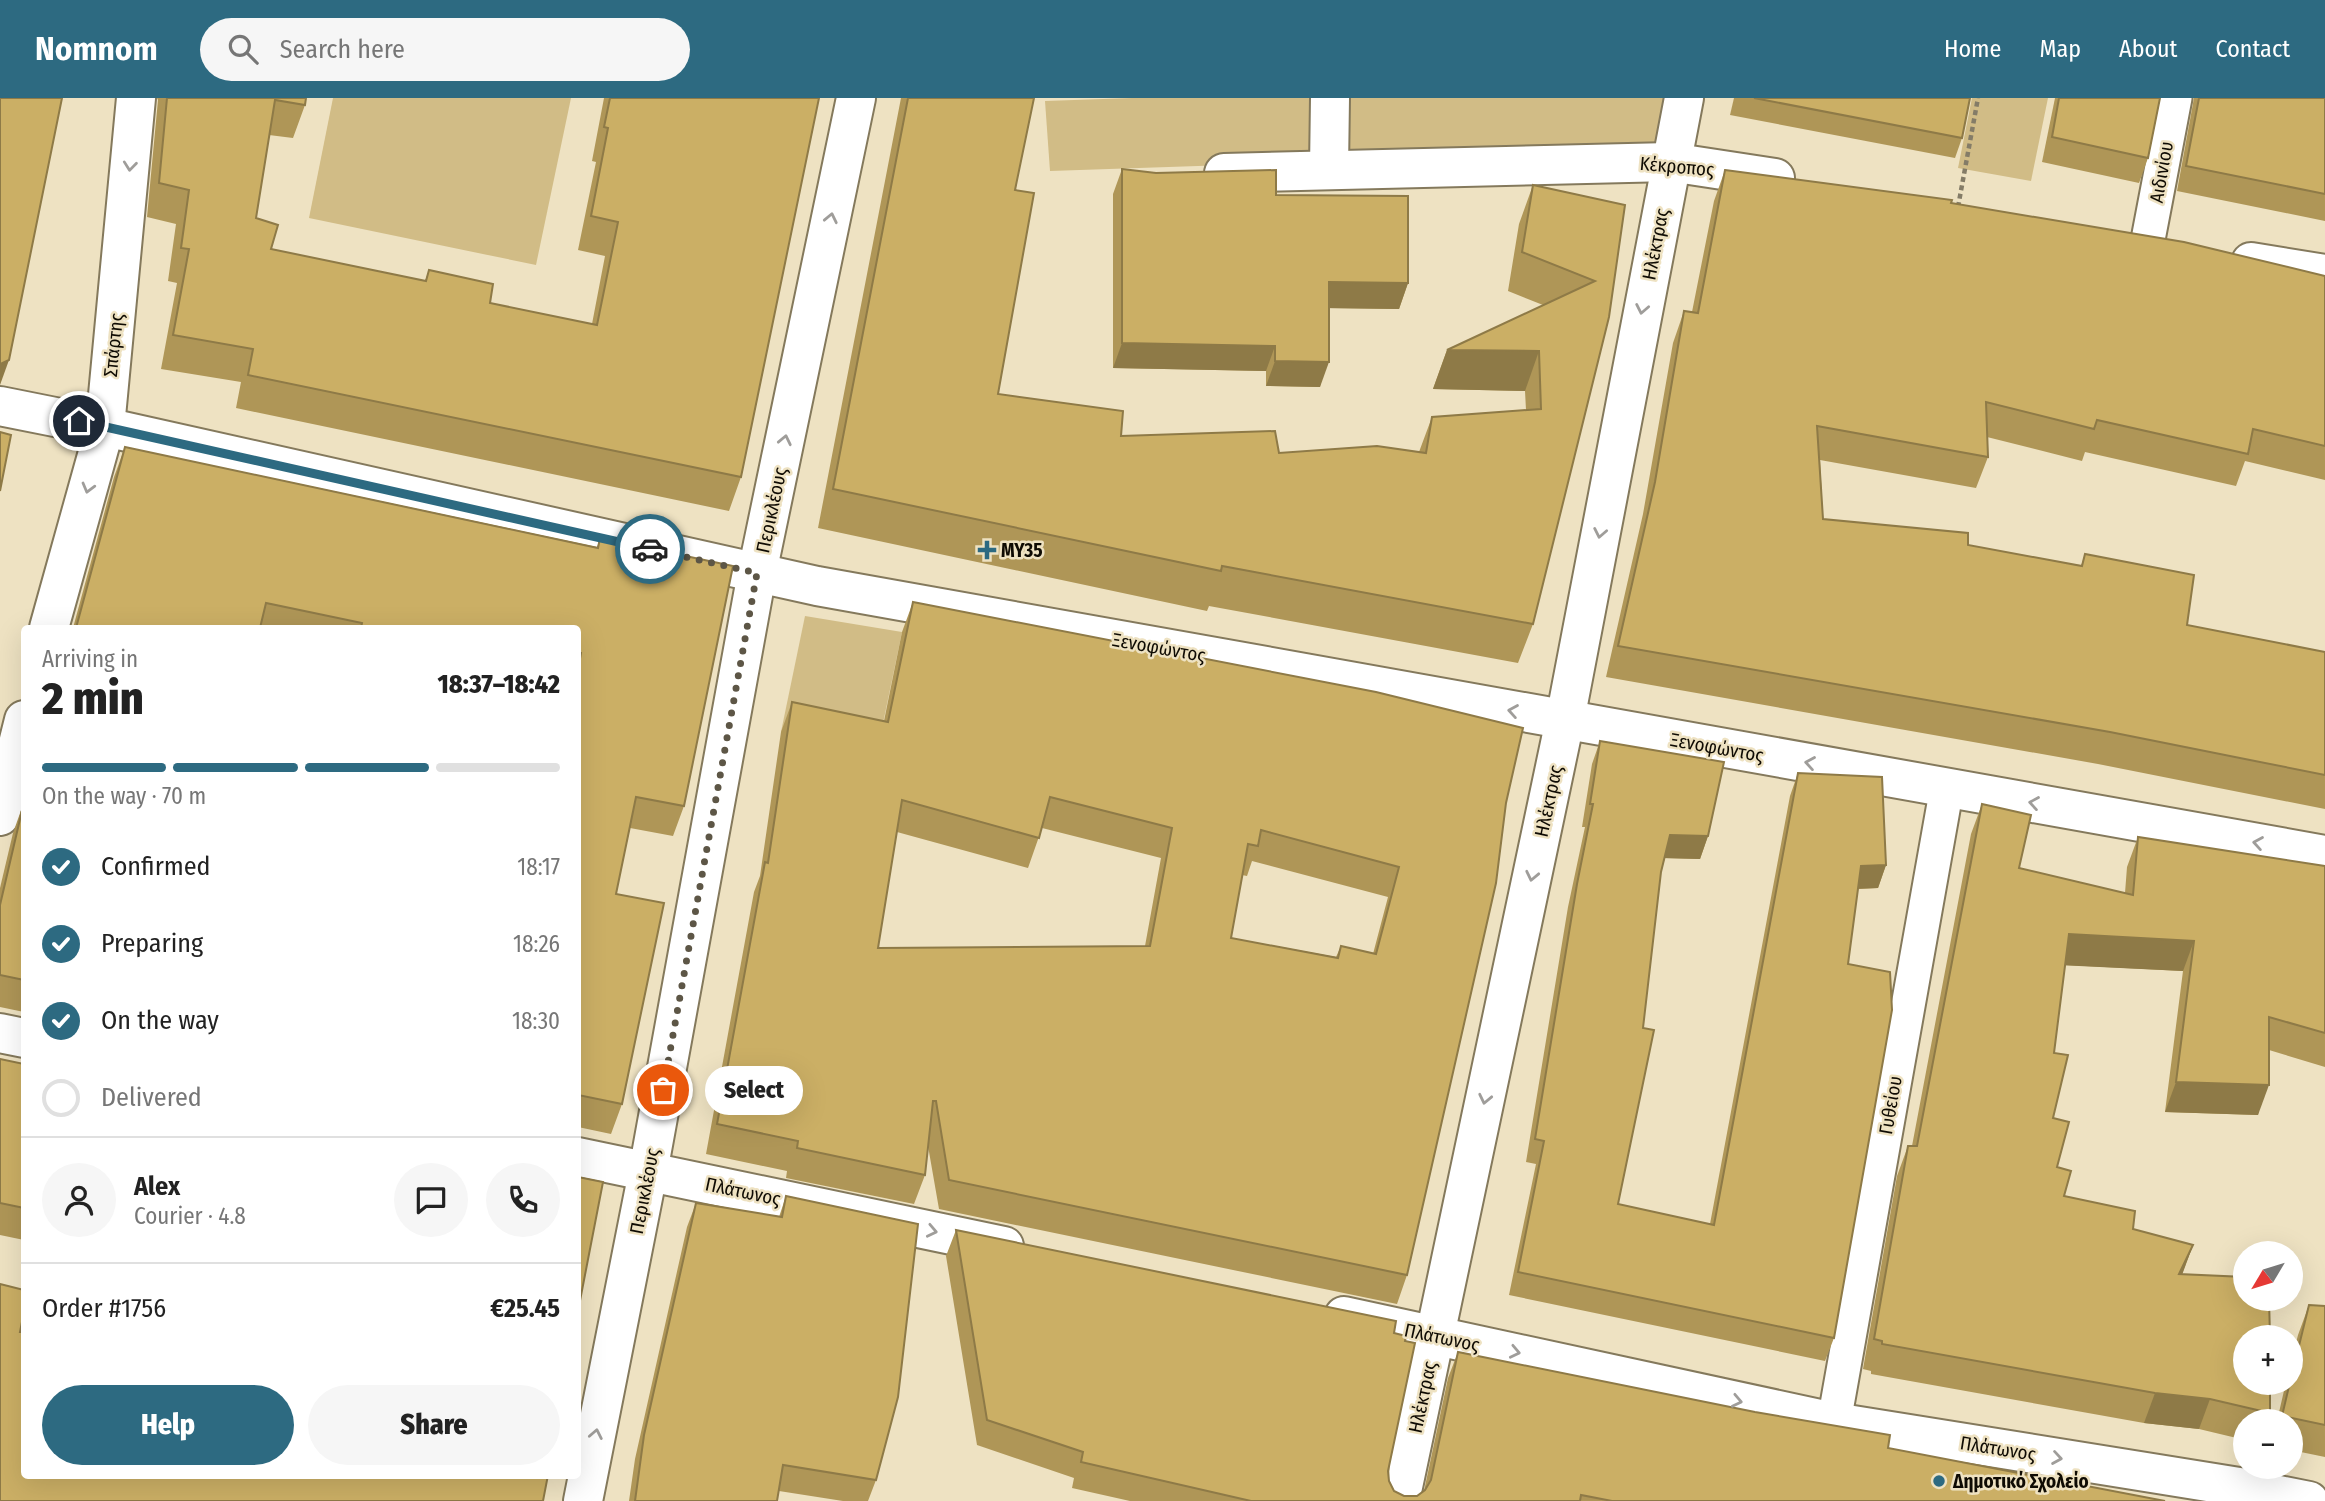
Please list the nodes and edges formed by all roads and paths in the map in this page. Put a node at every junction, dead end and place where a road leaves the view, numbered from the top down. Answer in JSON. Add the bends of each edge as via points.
{"nodes":[{"id":1,"x":136,"y":98,"type":"edge"},
{"id":2,"x":856,"y":98,"type":"edge"},
{"id":3,"x":1330,"y":98,"type":"edge"},
{"id":4,"x":1684,"y":98,"type":"edge"},
{"id":5,"x":1978,"y":98,"type":"edge"},
{"id":6,"x":2175,"y":98,"type":"edge"},
{"id":7,"x":1670,"y":162,"type":"junction"},
{"id":8,"x":1329,"y":169,"type":"junction"},
{"id":9,"x":1185,"y":174,"type":"edge"},
{"id":10,"x":1807,"y":183,"type":"edge"},
{"id":11,"x":1958,"y":207,"type":"edge"},
{"id":12,"x":2107,"y":237,"type":"edge"},
{"id":13,"x":2161,"y":247,"type":"joint"},
{"id":14,"x":2216,"y":256,"type":"edge"},
{"id":15,"x":2325,"y":274,"type":"edge"},
{"id":16,"x":0,"y":406,"type":"edge"},
{"id":17,"x":105,"y":427,"type":"junction"},
{"id":18,"x":757,"y":573,"type":"junction"},
{"id":19,"x":51,"y":625,"type":"edge"},
{"id":20,"x":1564,"y":720,"type":"junction"},
{"id":21,"x":21,"y":728,"type":"edge"},
{"id":22,"x":6,"y":768,"type":"edge"},
{"id":23,"x":1947,"y":788,"type":"junction"},
{"id":24,"x":0,"y":816,"type":"edge"},
{"id":25,"x":2325,"y":855,"type":"edge"},
{"id":26,"x":0,"y":1033,"type":"edge"},
{"id":27,"x":21,"y":1037,"type":"edge"},
{"id":28,"x":581,"y":1158,"type":"edge"},
{"id":29,"x":648,"y":1172,"type":"junction"},
{"id":30,"x":1042,"y":1254,"type":"edge"},
{"id":31,"x":1314,"y":1310,"type":"edge"},
{"id":32,"x":1436,"y":1335,"type":"junction"},
{"id":33,"x":1834,"y":1422,"type":"junction"},
{"id":34,"x":2238,"y":1494,"type":"edge"},
{"id":35,"x":583,"y":1501,"type":"edge"},
{"id":36,"x":1400,"y":1501,"type":"edge"},
{"id":37,"x":2309,"y":1501,"type":"edge"}],
"edges":[{"from":1,"to":17,"type":"street","name":"Σπάρτης","one_way":true},
{"from":18,"to":2,"type":"street","name":"Περικλέους","one_way":true},
{"from":3,"to":8,"type":"street"},
{"from":4,"to":7,"type":"street","name":"Ηλέκτρας"},
{"from":5,"to":11,"type":"path"},
{"from":6,"to":13,"type":"lane","name":"Αιδινίου"},
{"from":7,"to":8,"type":"street","name":"Κέκροπος"},
{"from":7,"to":10,"type":"street","name":"Κέκροπος"},
{"from":7,"to":20,"type":"street","name":"Ηλέκτρας","one_way":true},
{"from":8,"to":9,"type":"street","name":"Κέκροπος"},
{"from":12,"to":13,"type":"street"},
{"from":14,"to":15,"type":"street"},
{"from":16,"to":17,"type":"street","name":"Ξενοφώντος"},
{"from":17,"to":18,"type":"street","name":"Ξενοφώντος"},
{"from":17,"to":19,"type":"street","name":"Σπάρτης","one_way":true},
{"from":20,"to":18,"type":"street","name":"Ξενοφώντος","one_way":true},
{"from":18,"to":29,"type":"street","name":"Περικλέους"},
{"from":23,"to":20,"type":"street","name":"Ξενοφώντος","one_way":true},
{"from":20,"to":32,"type":"street","name":"Ηλέκτρας","one_way":true},
{"from":21,"to":22,"type":"street"},
{"from":22,"to":24,"type":"street"},
{"from":25,"to":23,"type":"street","name":"Ξενοφώντος","one_way":true},
{"from":23,"to":33,"type":"lane","name":"Γυθείου"},
{"from":26,"to":27,"type":"street"},
{"from":28,"to":29,"type":"street","name":"Πλάτωνος"},
{"from":29,"to":30,"type":"street","name":"Πλάτωνος","one_way":true},
{"from":35,"to":29,"type":"street","name":"Περικλέους","one_way":true},
{"from":31,"to":32,"type":"street","name":"Πλάτωνος"},
{"from":32,"to":33,"type":"street","name":"Πλάτωνος","one_way":true},
{"from":32,"to":36,"type":"street","name":"Ηλέκτρας"},
{"from":33,"to":34,"type":"street","name":"Πλάτωνος","one_way":true},
{"from":34,"to":37,"type":"street","name":"Πλάτωνος"}]}
